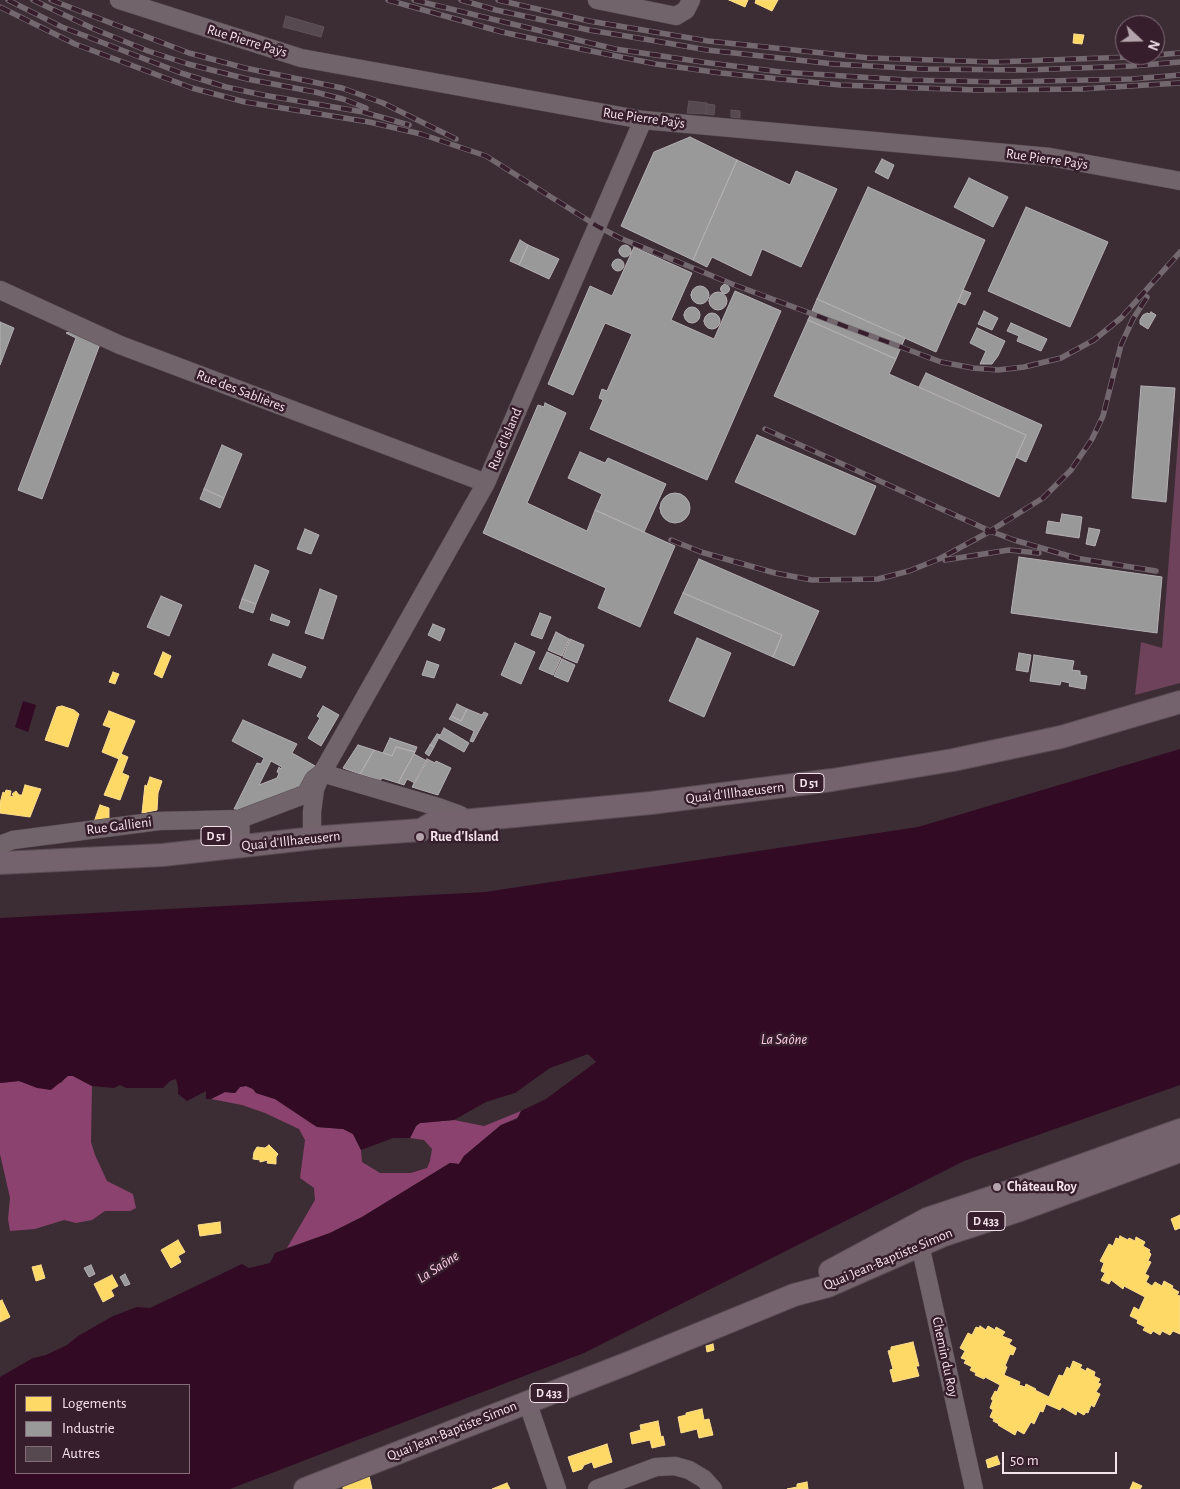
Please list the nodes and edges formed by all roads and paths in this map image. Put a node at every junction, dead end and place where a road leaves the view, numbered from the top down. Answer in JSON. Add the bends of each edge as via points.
{"nodes":[{"id":1,"x":119,"y":0,"type":"edge"},
{"id":2,"x":597,"y":0,"type":"edge"},
{"id":3,"x":691,"y":0,"type":"edge"},
{"id":4,"x":643,"y":120,"type":"junction"},
{"id":5,"x":1180,"y":181,"type":"edge"},
{"id":6,"x":0,"y":290,"type":"edge"},
{"id":7,"x":486,"y":483,"type":"junction"},
{"id":8,"x":1180,"y":702,"type":"edge"},
{"id":9,"x":326,"y":774,"type":"junction"},
{"id":10,"x":461,"y":822,"type":"junction"},
{"id":11,"x":241,"y":833,"type":"junction"},
{"id":12,"x":312,"y":833,"type":"junction"},
{"id":13,"x":0,"y":845,"type":"edge"},
{"id":14,"x":0,"y":852,"type":"edge"},
{"id":15,"x":0,"y":863,"type":"edge"},
{"id":16,"x":1180,"y":1130,"type":"edge"},
{"id":17,"x":1180,"y":1151,"type":"edge"},
{"id":18,"x":916,"y":1236,"type":"junction"},
{"id":19,"x":527,"y":1401,"type":"junction"},
{"id":20,"x":305,"y":1489,"type":"edge"},
{"id":21,"x":557,"y":1489,"type":"edge"},
{"id":22,"x":597,"y":1489,"type":"edge"},
{"id":23,"x":713,"y":1489,"type":"edge"},
{"id":24,"x":974,"y":1489,"type":"edge"}],
"edges":[{"from":1,"to":4,"type":"street","name":"Rue Pierre Paÿs","via":[[301,58]]},
{"from":2,"to":3,"type":"street","via":[[676,16],[686,10]]},
{"from":4,"to":5,"type":"street","name":"Rue Pierre Paÿs","via":[[1050,157]]},
{"from":4,"to":7,"type":"street","name":"Rue d'Island"},
{"from":6,"to":7,"type":"street","name":"Rue des Sablières","via":[[120,345]]},
{"from":7,"to":9,"type":"street","name":"Rue d'Island"},
{"from":8,"to":10,"type":"main road","name":"Quai d'Illhaeusern","number":"D 51","via":[[1061,737],[943,762],[651,803]]},
{"from":9,"to":10,"type":"street","via":[[438,806],[460,815]]},
{"from":9,"to":11,"type":"street","name":"Rue Gallieni","via":[[314,780],[306,794]]},
{"from":9,"to":12,"type":"street","name":"Rue d'Island","via":[[315,789]]},
{"from":10,"to":12,"type":"main road","name":"Quai d'Illhaeusern","number":"D 51","via":[[431,824],[421,819]]},
{"from":11,"to":12,"type":"main road","name":"Quai d'Illhaeusern","number":"D 51"},
{"from":11,"to":13,"type":"street","name":"Rue Gallieni","via":[[159,821],[13,840]]},
{"from":11,"to":14,"type":"main road","name":"Quai d'Illhaeusern","number":"D 51"},
{"from":11,"to":15,"type":"main road","name":"Quai d'Illhaeusern","number":"D 51","via":[[163,855]]},
{"from":16,"to":18,"type":"main road","name":"Quai Jean-Baptiste Simon","number":"D 433","via":[[938,1215]]},
{"from":17,"to":18,"type":"main road","name":"Quai Jean-Baptiste Simon","number":"D 433","via":[[1020,1210],[944,1234]]},
{"from":18,"to":19,"type":"main road","name":"Quai Jean-Baptiste Simon","number":"D 433","via":[[828,1286],[794,1295]]},
{"from":18,"to":24,"type":"street","name":"Chemin du Roy","via":[[924,1258]]},
{"from":19,"to":20,"type":"main road","name":"Quai Jean-Baptiste Simon","number":"D 433"},
{"from":19,"to":21,"type":"street"},
{"from":22,"to":23,"type":"street","via":[[656,1466],[689,1470],[704,1478]]}]}
